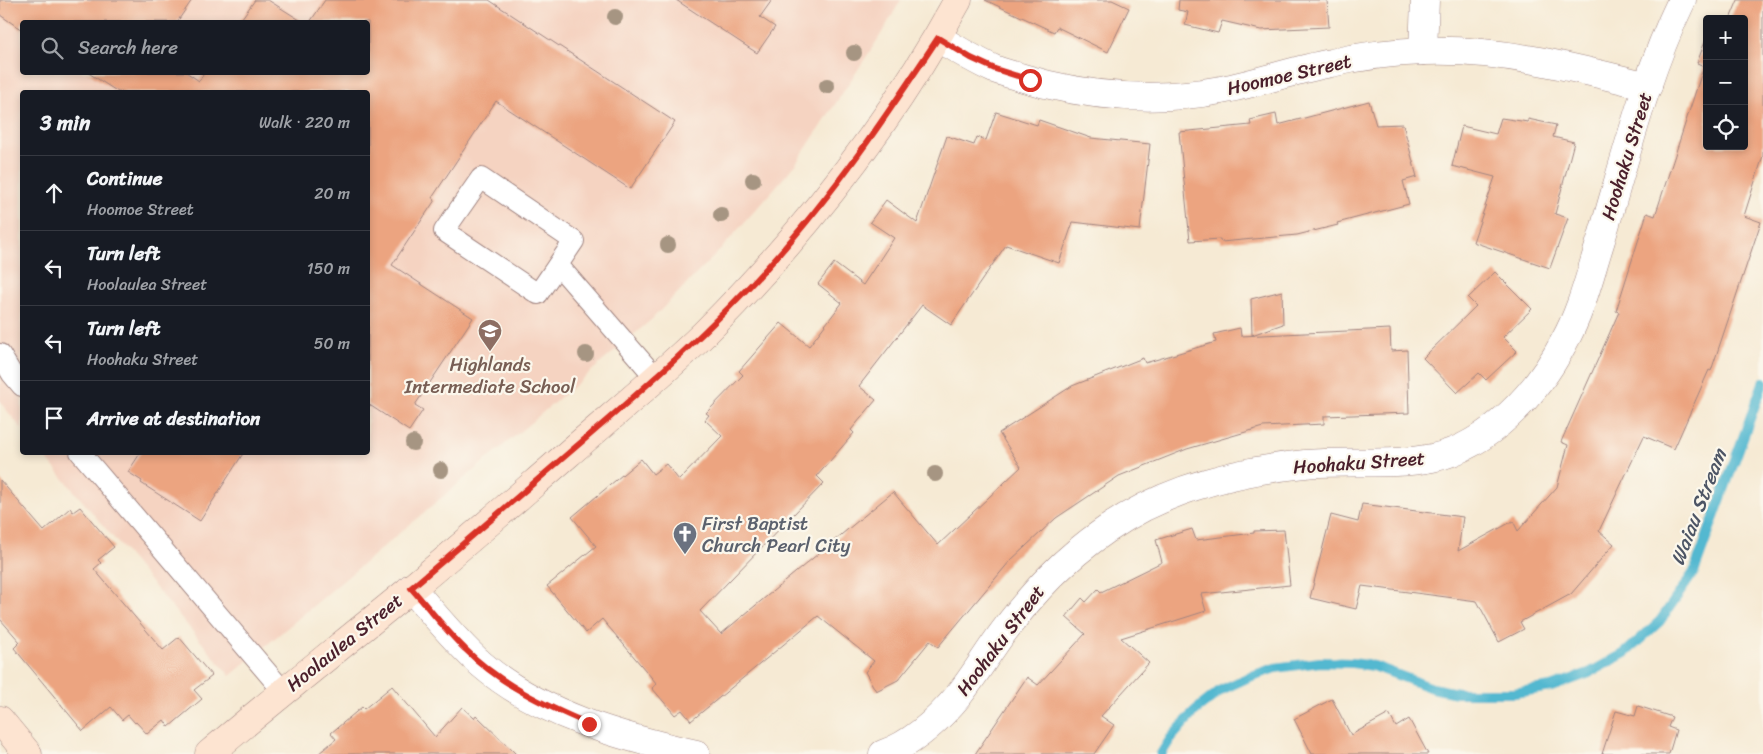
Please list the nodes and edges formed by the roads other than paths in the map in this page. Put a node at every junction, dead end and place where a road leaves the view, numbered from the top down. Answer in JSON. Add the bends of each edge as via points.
{"nodes":[{"id":1,"x":958,"y":0,"type":"edge"},
{"id":2,"x":1425,"y":0,"type":"edge"},
{"id":3,"x":1682,"y":0,"type":"edge"},
{"id":4,"x":938,"y":38,"type":"junction"},
{"id":5,"x":1423,"y":51,"type":"junction"},
{"id":6,"x":1648,"y":86,"type":"junction"},
{"id":7,"x":558,"y":265,"type":"junction"},
{"id":8,"x":0,"y":354,"type":"edge"},
{"id":9,"x":656,"y":378,"type":"junction"},
{"id":10,"x":20,"y":384,"type":"edge"},
{"id":11,"x":83,"y":455,"type":"edge"},
{"id":12,"x":411,"y":588,"type":"junction"},
{"id":13,"x":283,"y":691,"type":"junction"},
{"id":14,"x":0,"y":720,"type":"edge"},
{"id":15,"x":888,"y":753,"type":"edge"},
{"id":16,"x":28,"y":754,"type":"edge"},
{"id":17,"x":208,"y":754,"type":"edge"},
{"id":18,"x":696,"y":754,"type":"edge"}],
"edges":[{"from":1,"to":4,"type":"street","name":"Hoolaulea Street"},
{"from":2,"to":5,"type":"street"},
{"from":3,"to":6,"type":"street","name":"Hoohaku Street","via":[[1666,33]]},
{"from":4,"to":5,"type":"street","name":"Hoomoe Street","via":[[995,69],[1030,80],[1102,95],[1138,97],[1182,96],[1222,90],[1331,62]]},
{"from":4,"to":9,"type":"street","name":"Hoolaulea Street","via":[[896,102],[786,246],[704,333]]},
{"from":5,"to":6,"type":"street","name":"Hoomoe Street","via":[[1464,51],[1519,58]]},
{"from":6,"to":15,"type":"street","name":"Hoohaku Street","via":[[1581,304],[1565,342],[1544,375],[1498,425],[1476,442],[1433,458],[1263,469],[1206,482],[1145,508],[1110,527],[1074,553],[1027,602],[959,695],[914,737]]},
{"from":7,"to":7,"type":"lane","via":[[574,241],[481,178],[444,231],[538,294]]},
{"from":7,"to":9,"type":"lane"},
{"from":8,"to":10,"type":"lane"},
{"from":9,"to":12,"type":"street","name":"Hoolaulea Street"},
{"from":11,"to":13,"type":"lane"},
{"from":12,"to":13,"type":"street","name":"Hoolaulea Street"},
{"from":12,"to":18,"type":"street","via":[[463,648],[527,695],[589,724]]},
{"from":13,"to":17,"type":"street","name":"Hoolaulea Street"},
{"from":14,"to":16,"type":"street"}]}
